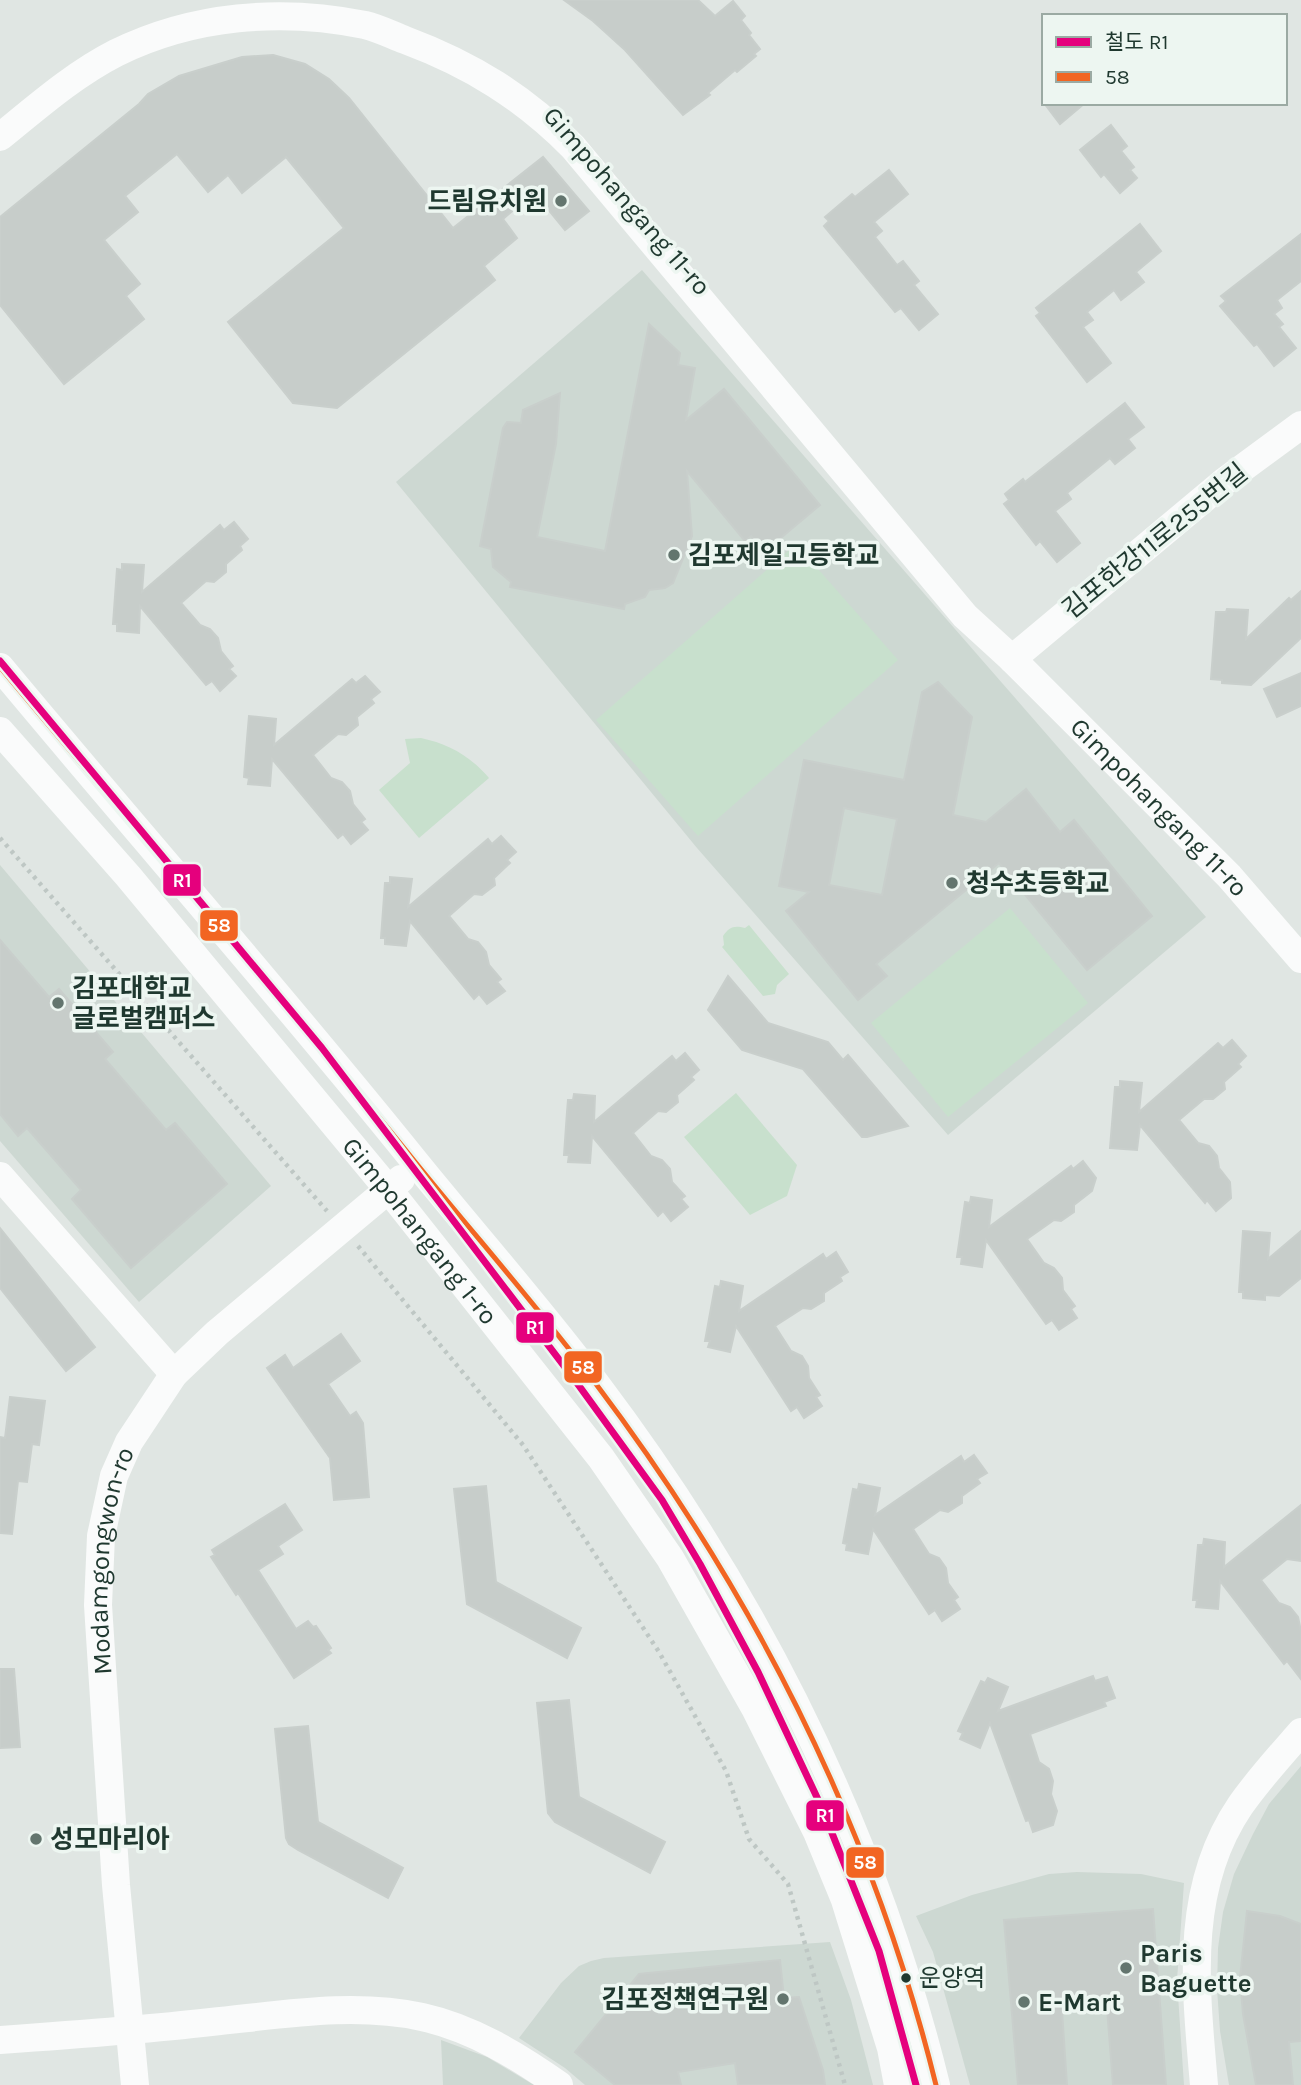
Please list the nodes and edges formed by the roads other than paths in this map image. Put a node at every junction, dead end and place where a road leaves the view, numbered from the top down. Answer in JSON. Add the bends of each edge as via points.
{"nodes":[{"id":1,"x":0,"y":122,"type":"edge"},
{"id":2,"x":0,"y":137,"type":"edge"},
{"id":3,"x":1301,"y":425,"type":"edge"},
{"id":4,"x":1012,"y":660,"type":"junction"},
{"id":5,"x":0,"y":667,"type":"edge"},
{"id":6,"x":0,"y":731,"type":"edge"},
{"id":7,"x":1301,"y":959,"type":"edge"},
{"id":8,"x":418,"y":1165,"type":"junction"},
{"id":9,"x":0,"y":1176,"type":"edge"},
{"id":10,"x":388,"y":1189,"type":"junction"},
{"id":11,"x":174,"y":1374,"type":"junction"},
{"id":12,"x":1301,"y":1732,"type":"edge"},
{"id":13,"x":129,"y":2031,"type":"junction"},
{"id":14,"x":0,"y":2040,"type":"edge"},
{"id":15,"x":135,"y":2085,"type":"edge"},
{"id":16,"x":559,"y":2085,"type":"edge"},
{"id":17,"x":898,"y":2085,"type":"edge"},
{"id":18,"x":936,"y":2085,"type":"edge"},
{"id":19,"x":1204,"y":2085,"type":"edge"}],
"edges":[{"from":1,"to":4,"type":"street","name":"Gimpohangang 11-ro","via":[[68,68],[114,42],[150,26],[220,8],[284,6],[372,17],[438,41],[504,75],[583,143]]},
{"from":2,"to":4,"type":"street","name":"Gimpohangang 11-ro","via":[[80,72],[157,35],[222,19],[283,16],[366,26],[431,50],[499,84],[573,147],[965,616]]},
{"from":3,"to":4,"type":"street","name":"김포한강11로255번길","via":[[1225,481]]},
{"from":4,"to":7,"type":"street","name":"Gimpohangang 11-ro","via":[[1229,876]]},
{"from":5,"to":8,"type":"street","name":"Gimpohangang 1-ro"},
{"from":6,"to":10,"type":"street","name":"Gimpohangang 1-ro","via":[[128,876]]},
{"from":8,"to":10,"type":"street","name":"Modamgongwon-ro"},
{"from":8,"to":18,"type":"street","name":"Gimpohangang 1-ro","via":[[612,1406],[710,1549],[771,1652],[860,1842],[916,2005]]},
{"from":9,"to":11,"type":"street"},
{"from":10,"to":11,"type":"street","name":"Modamgongwon-ro"},
{"from":10,"to":17,"type":"street","name":"Gimpohangang 1-ro","via":[[601,1458],[670,1558],[755,1708],[817,1832],[845,1900]]},
{"from":11,"to":13,"type":"street","name":"Modamgongwon-ro","via":[[129,1442],[114,1476],[99,1564],[106,1730]]},
{"from":12,"to":19,"type":"street","via":[[1239,1808],[1205,1883],[1196,1961]]},
{"from":13,"to":14,"type":"street"},
{"from":13,"to":15,"type":"street","name":"Modamgongwon-ro"},
{"from":13,"to":16,"type":"street","via":[[313,2012],[386,2011],[459,2028],[502,2048]]}]}
